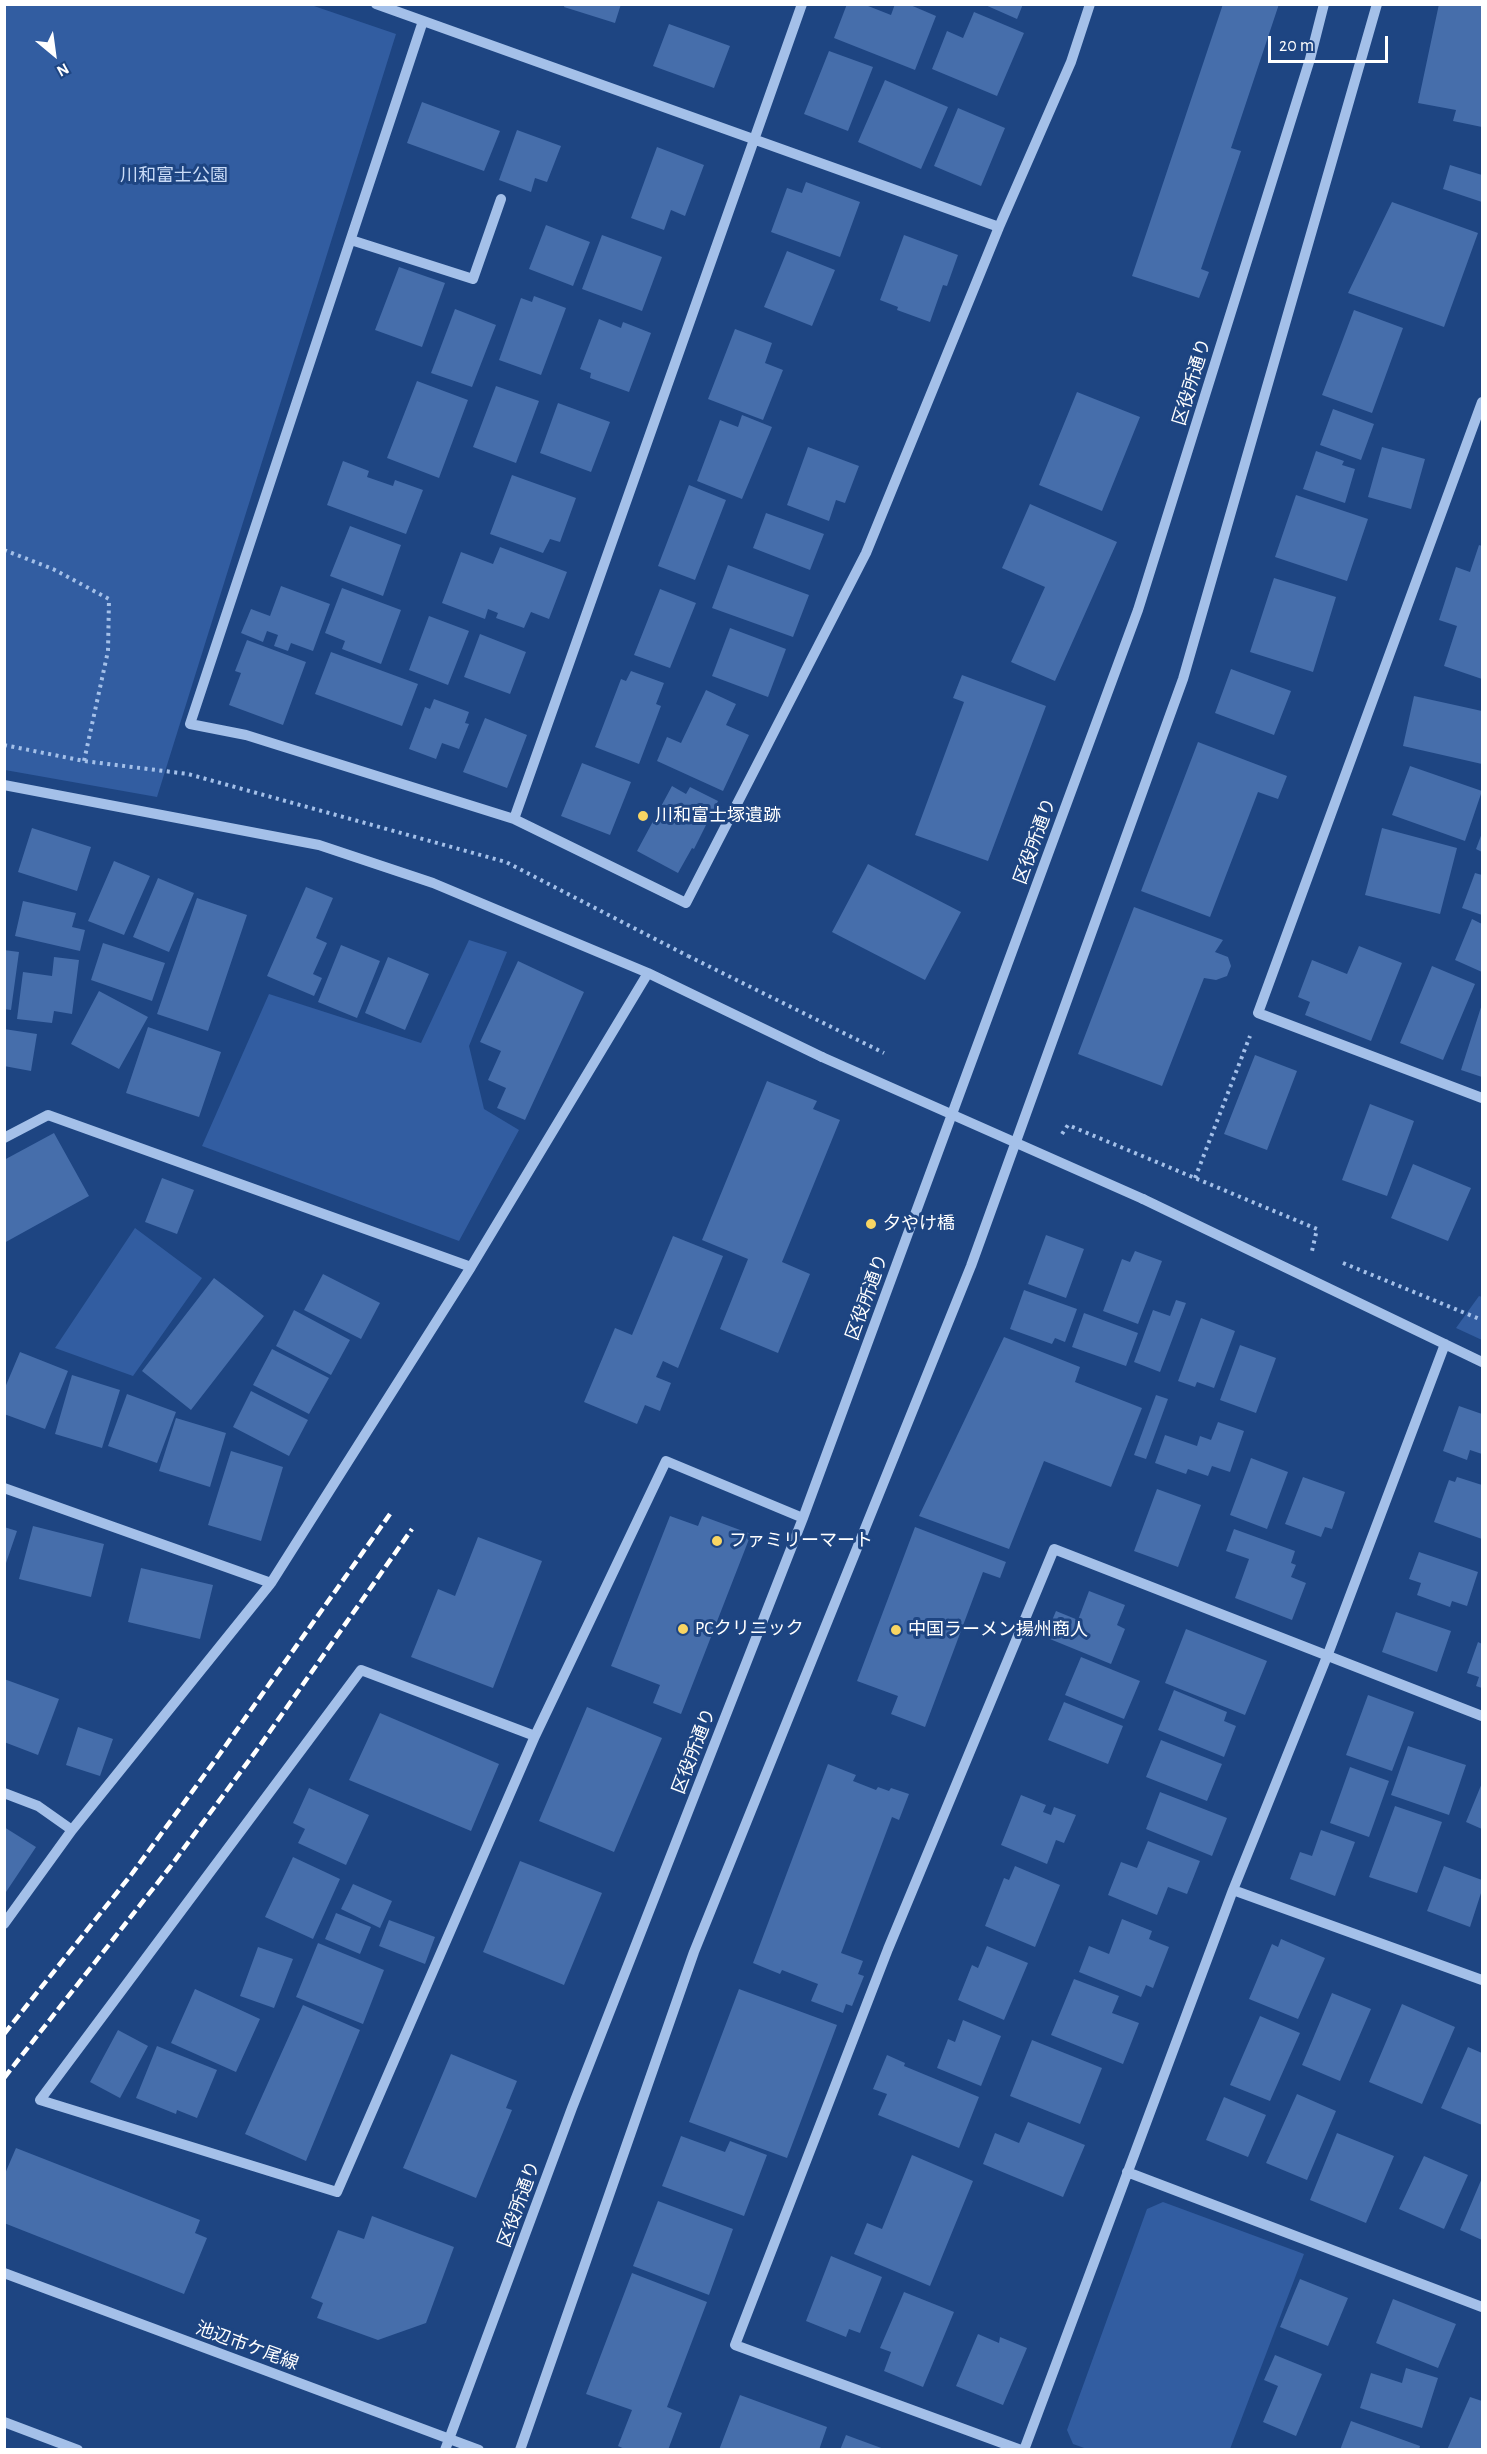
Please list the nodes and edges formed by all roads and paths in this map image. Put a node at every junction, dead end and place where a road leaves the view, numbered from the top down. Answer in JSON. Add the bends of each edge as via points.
{"nodes":[{"id":1,"x":376,"y":4,"type":"edge"},
{"id":2,"x":802,"y":4,"type":"edge"},
{"id":3,"x":1090,"y":4,"type":"edge"},
{"id":4,"x":1324,"y":4,"type":"edge"},
{"id":5,"x":1377,"y":4,"type":"edge"},
{"id":6,"x":423,"y":21,"type":"junction"},
{"id":7,"x":754,"y":139,"type":"junction"},
{"id":8,"x":501,"y":200,"type":"dead end"},
{"id":9,"x":999,"y":227,"type":"junction"},
{"id":10,"x":351,"y":240,"type":"junction"},
{"id":11,"x":1482,"y":402,"type":"edge"},
{"id":12,"x":4,"y":550,"type":"edge"},
{"id":13,"x":84,"y":761,"type":"dead end"},
{"id":14,"x":4,"y":785,"type":"edge"},
{"id":15,"x":514,"y":819,"type":"junction"},
{"id":16,"x":648,"y":973,"type":"junction"},
{"id":17,"x":1258,"y":1013,"type":"junction"},
{"id":18,"x":1482,"y":1098,"type":"edge"},
{"id":19,"x":4,"y":1138,"type":"edge"},
{"id":20,"x":1195,"y":1178,"type":"dead end"},
{"id":21,"x":471,"y":1267,"type":"junction"},
{"id":22,"x":1444,"y":1344,"type":"junction"},
{"id":23,"x":1482,"y":1362,"type":"edge"},
{"id":24,"x":4,"y":1488,"type":"edge"},
{"id":25,"x":803,"y":1518,"type":"junction"},
{"id":26,"x":271,"y":1583,"type":"junction"},
{"id":27,"x":1328,"y":1654,"type":"junction"},
{"id":28,"x":1482,"y":1716,"type":"edge"},
{"id":29,"x":535,"y":1736,"type":"junction"},
{"id":30,"x":4,"y":1793,"type":"edge"},
{"id":31,"x":72,"y":1830,"type":"junction"},
{"id":32,"x":1233,"y":1890,"type":"junction"},
{"id":33,"x":4,"y":1924,"type":"edge"},
{"id":34,"x":1482,"y":1980,"type":"edge"},
{"id":35,"x":1127,"y":2172,"type":"junction"},
{"id":36,"x":4,"y":2273,"type":"edge"},
{"id":37,"x":1482,"y":2307,"type":"edge"},
{"id":38,"x":4,"y":2422,"type":"edge"},
{"id":39,"x":449,"y":2438,"type":"junction"},
{"id":40,"x":78,"y":2450,"type":"edge"},
{"id":41,"x":445,"y":2450,"type":"edge"},
{"id":42,"x":478,"y":2450,"type":"edge"},
{"id":43,"x":520,"y":2450,"type":"edge"},
{"id":44,"x":1022,"y":2450,"type":"edge"}],
"edges":[{"from":1,"to":6,"type":"street"},
{"from":2,"to":7,"type":"street"},
{"from":3,"to":9,"type":"street","via":[[1071,62]]},
{"from":4,"to":25,"type":"street","name":"区役所通り","via":[[1138,610]]},
{"from":5,"to":43,"type":"street","via":[[1183,679],[971,1266],[694,1952]]},
{"from":6,"to":7,"type":"street"},
{"from":6,"to":10,"type":"street"},
{"from":7,"to":9,"type":"street"},
{"from":7,"to":15,"type":"street"},
{"from":8,"to":10,"type":"street","via":[[473,279]]},
{"from":9,"to":15,"type":"street","via":[[866,553],[686,903]]},
{"from":10,"to":15,"type":"street","via":[[190,724],[246,735]]},
{"from":11,"to":17,"type":"street"},
{"from":12,"to":13,"type":"path","via":[[53,569],[109,599],[108,651]]},
{"from":14,"to":16,"type":"street","via":[[320,845],[433,883]]},
{"from":16,"to":21,"type":"street"},
{"from":16,"to":22,"type":"street","bridge":true,"via":[[822,1057],[1143,1199]]},
{"from":17,"to":18,"type":"street"},
{"from":17,"to":20,"type":"path"},
{"from":19,"to":21,"type":"street","via":[[48,1115]]},
{"from":21,"to":26,"type":"street"},
{"from":22,"to":23,"type":"street"},
{"from":22,"to":27,"type":"street"},
{"from":24,"to":26,"type":"street"},
{"from":25,"to":29,"type":"street","via":[[666,1461]]},
{"from":25,"to":39,"type":"street","name":"区役所通り","via":[[572,2108]]},
{"from":26,"to":31,"type":"street"},
{"from":27,"to":28,"type":"street"},
{"from":27,"to":32,"type":"street"},
{"from":27,"to":44,"type":"street","via":[[1054,1549],[880,1971],[735,2345]]},
{"from":29,"to":29,"type":"street","via":[[337,2192],[40,2100],[361,1670]]},
{"from":30,"to":31,"type":"street","via":[[38,1806]]},
{"from":31,"to":33,"type":"street"},
{"from":32,"to":34,"type":"street"},
{"from":32,"to":35,"type":"street"},
{"from":35,"to":37,"type":"street"},
{"from":35,"to":44,"type":"street"},
{"from":36,"to":39,"type":"street","name":"池辺市ケ尾線"},
{"from":38,"to":40,"type":"street"},
{"from":39,"to":41,"type":"street","name":"区役所通り"},
{"from":39,"to":42,"type":"street","name":"池辺市ケ尾線"}]}
